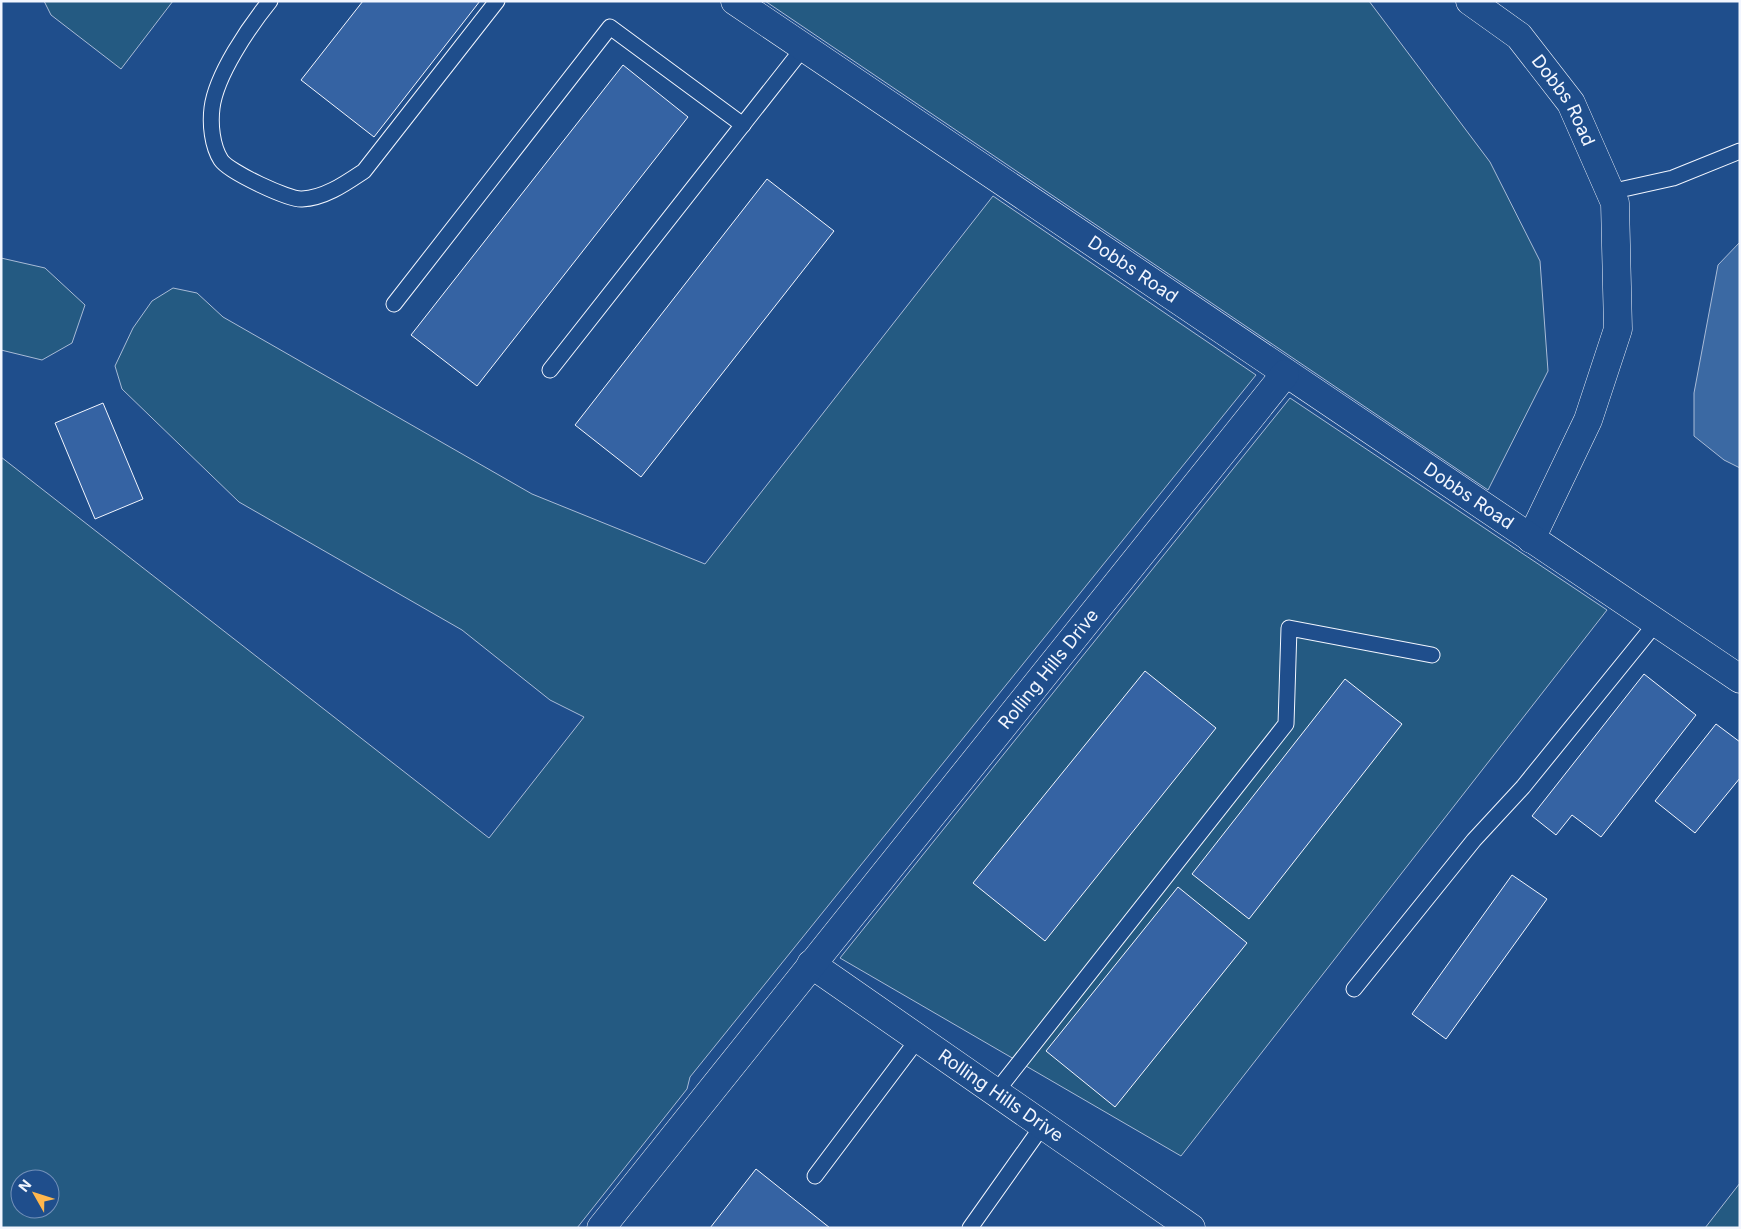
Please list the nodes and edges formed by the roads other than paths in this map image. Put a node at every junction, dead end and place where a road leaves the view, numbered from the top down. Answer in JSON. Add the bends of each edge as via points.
{"nodes":[{"id":1,"x":270,"y":1,"type":"edge"},
{"id":2,"x":497,"y":1,"type":"edge"},
{"id":3,"x":735,"y":1,"type":"edge"},
{"id":4,"x":1470,"y":1,"type":"edge"},
{"id":5,"x":804,"y":47,"type":"junction"},
{"id":6,"x":743,"y":125,"type":"junction"},
{"id":7,"x":1740,"y":151,"type":"edge"},
{"id":8,"x":1610,"y":192,"type":"junction"},
{"id":9,"x":394,"y":304,"type":"dead end"},
{"id":10,"x":550,"y":370,"type":"dead end"},
{"id":11,"x":1285,"y":374,"type":"junction"},
{"id":12,"x":1532,"y":539,"type":"junction"},
{"id":13,"x":1656,"y":623,"type":"junction"},
{"id":14,"x":1432,"y":655,"type":"dead end"},
{"id":15,"x":1740,"y":679,"type":"edge"},
{"id":16,"x":811,"y":964,"type":"junction"},
{"id":17,"x":1354,"y":989,"type":"dead end"},
{"id":18,"x":918,"y":1038,"type":"junction"},
{"id":19,"x":996,"y":1092,"type":"junction"},
{"id":20,"x":1043,"y":1125,"type":"junction"},
{"id":21,"x":815,"y":1176,"type":"dead end"},
{"id":22,"x":601,"y":1228,"type":"edge"},
{"id":23,"x":970,"y":1228,"type":"edge"},
{"id":24,"x":1192,"y":1228,"type":"edge"}],
"edges":[{"from":1,"to":2,"type":"lane","via":[[227,66],[212,107],[213,139],[221,161],[256,184],[301,200],[336,189],[364,171]]},
{"from":3,"to":5,"type":"street","name":"Dobbs Road"},
{"from":4,"to":8,"type":"street","name":"Dobbs Road","via":[[1519,36],[1571,103]]},
{"from":5,"to":6,"type":"lane"},
{"from":5,"to":11,"type":"street","name":"Dobbs Road"},
{"from":6,"to":9,"type":"lane","via":[[610,27]]},
{"from":6,"to":10,"type":"lane"},
{"from":7,"to":8,"type":"lane","via":[[1673,178]]},
{"from":8,"to":12,"type":"street","name":"Dobbs Road","via":[[1615,203],[1618,328],[1588,420]]},
{"from":11,"to":12,"type":"street","name":"Dobbs Road"},
{"from":11,"to":16,"type":"street","name":"Rolling Hills Drive"},
{"from":12,"to":13,"type":"street","name":"Dobbs Road"},
{"from":13,"to":15,"type":"street","name":"Dobbs Road"},
{"from":13,"to":17,"type":"lane"},
{"from":14,"to":19,"type":"lane","via":[[1289,628],[1286,724]]},
{"from":16,"to":18,"type":"street","name":"Rolling Hills Drive"},
{"from":16,"to":22,"type":"street","name":"Rolling Hills Drive"},
{"from":18,"to":19,"type":"street","name":"Rolling Hills Drive"},
{"from":18,"to":21,"type":"lane"},
{"from":19,"to":20,"type":"street","name":"Rolling Hills Drive"},
{"from":20,"to":23,"type":"lane"},
{"from":20,"to":24,"type":"street","name":"Rolling Hills Drive"}]}
